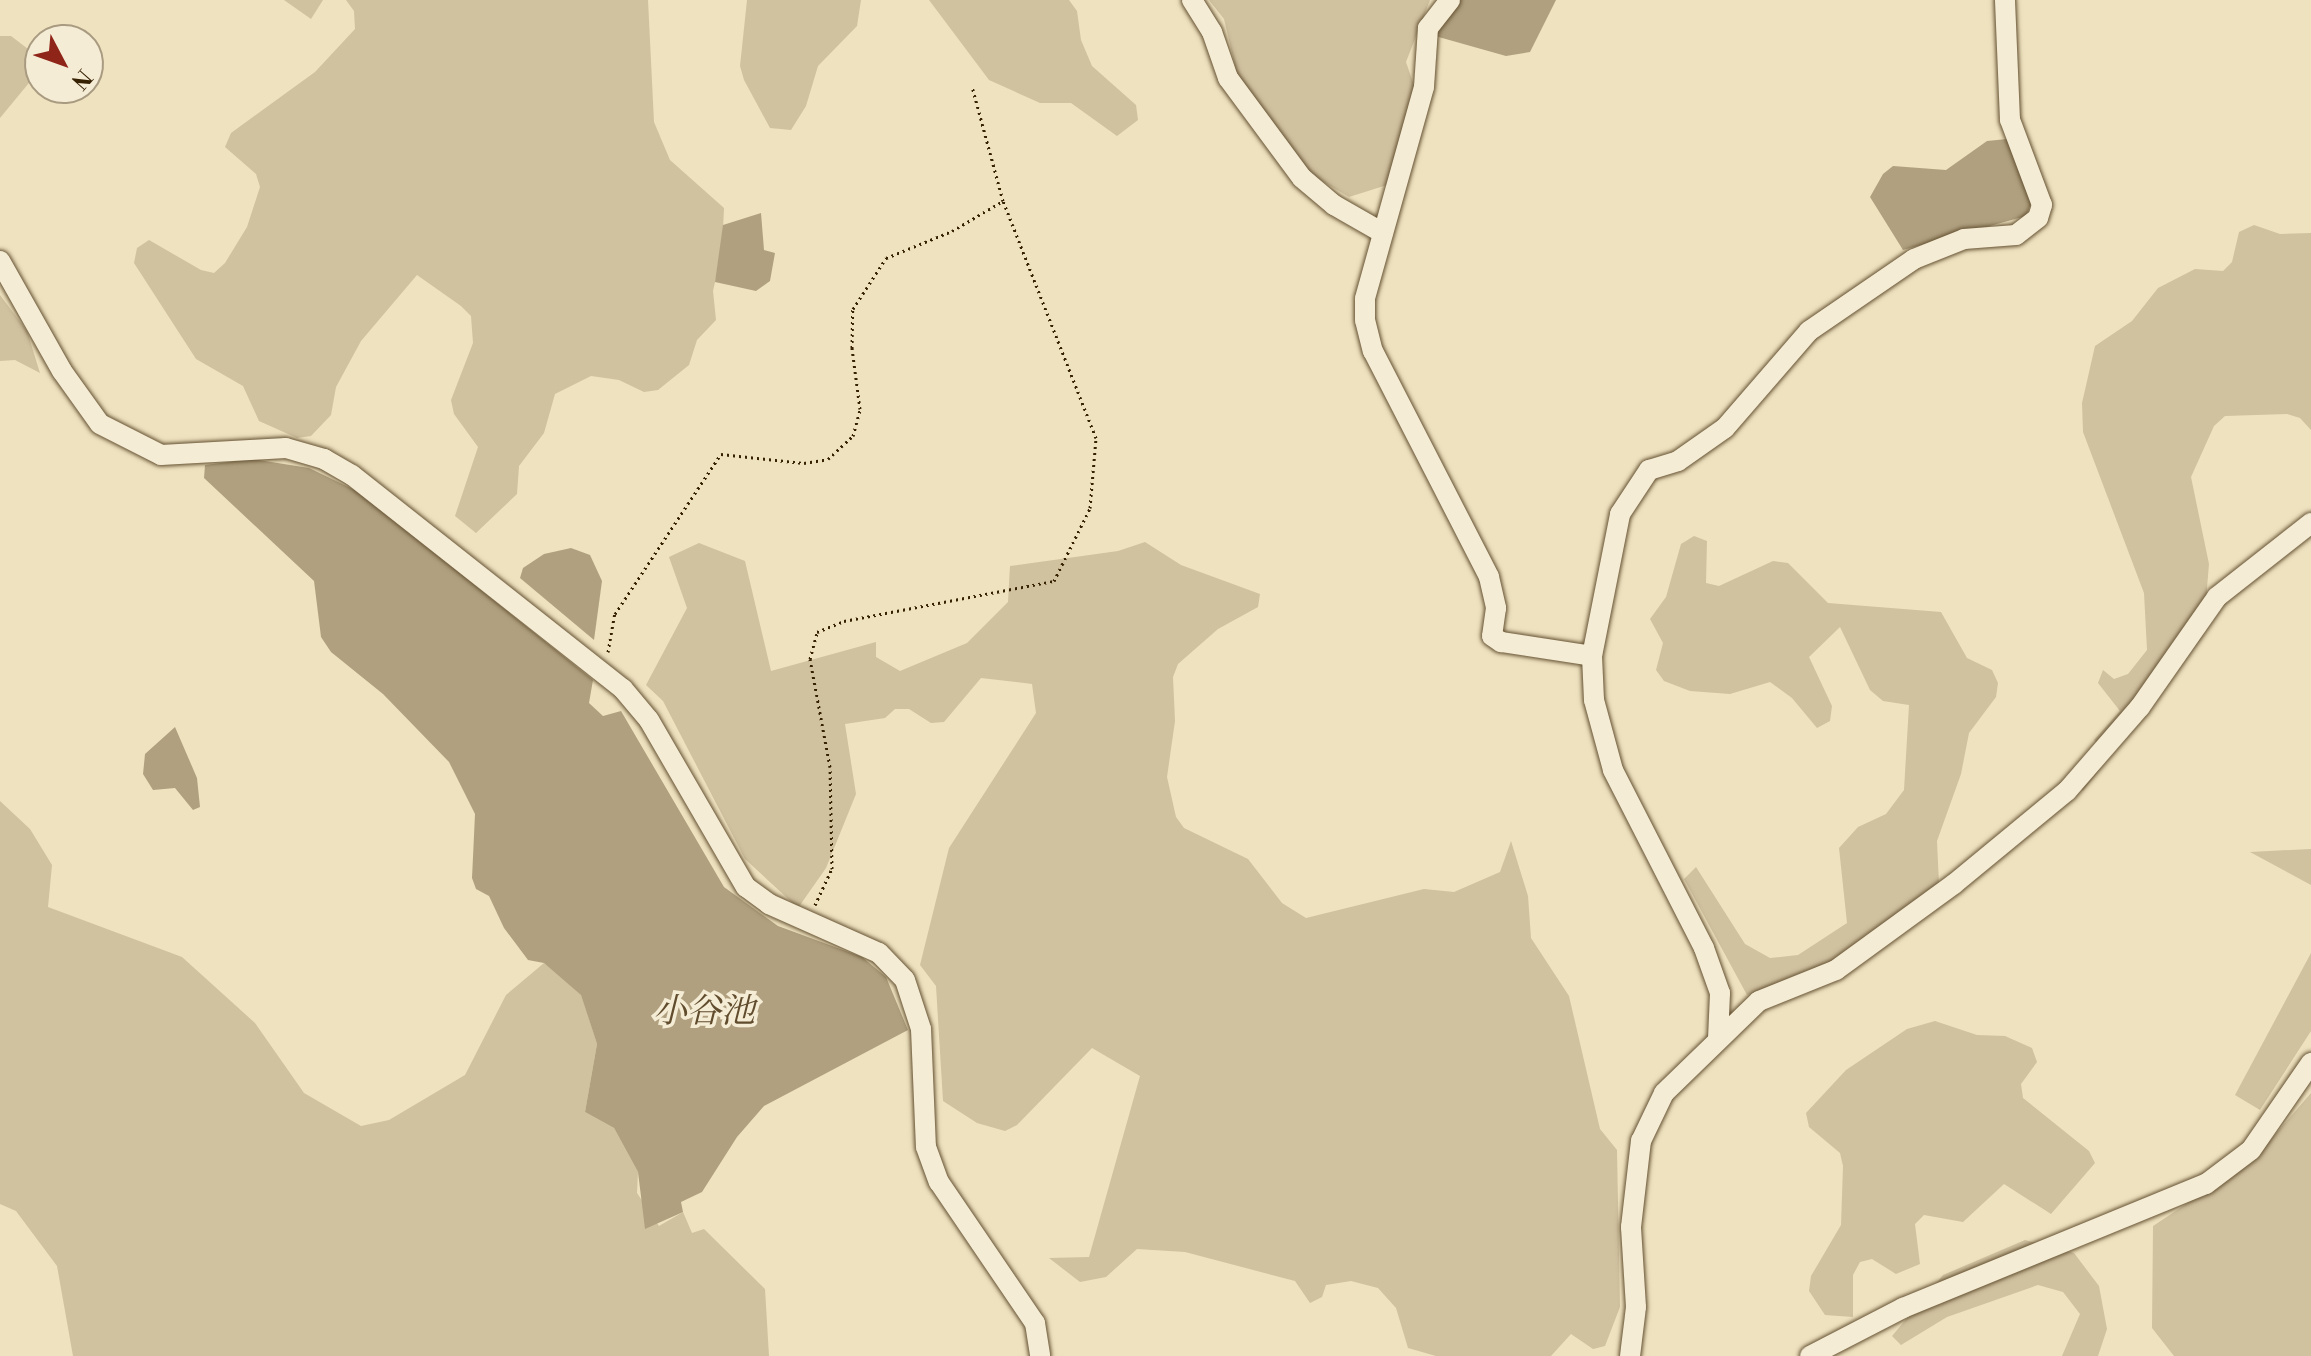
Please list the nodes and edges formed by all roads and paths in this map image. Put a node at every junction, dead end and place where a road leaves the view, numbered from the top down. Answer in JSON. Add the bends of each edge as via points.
{"nodes":[{"id":1,"x":1192,"y":0,"type":"edge"},
{"id":2,"x":1450,"y":0,"type":"edge"},
{"id":3,"x":2005,"y":0,"type":"edge"},
{"id":4,"x":972,"y":86,"type":"dead end"},
{"id":5,"x":1003,"y":201,"type":"junction"},
{"id":6,"x":1383,"y":233,"type":"junction"},
{"id":7,"x":0,"y":261,"type":"edge"},
{"id":8,"x":2311,"y":523,"type":"edge"},
{"id":9,"x":1592,"y":656,"type":"junction"},
{"id":10,"x":602,"y":669,"type":"junction"},
{"id":11,"x":807,"y":919,"type":"junction"},
{"id":12,"x":1718,"y":1039,"type":"junction"},
{"id":13,"x":2311,"y":1063,"type":"edge"},
{"id":14,"x":1040,"y":1350,"type":"edge"},
{"id":15,"x":1630,"y":1356,"type":"edge"},
{"id":16,"x":1810,"y":1356,"type":"edge"}],
"edges":[{"from":1,"to":6,"type":"street","via":[[1212,32],[1228,78],[1302,178],[1334,205]]},
{"from":2,"to":6,"type":"street","via":[[1428,28],[1424,87]]},
{"from":3,"to":9,"type":"street","via":[[2010,120],[2042,205],[2038,218],[2016,235],[1964,239],[1914,259],[1809,331],[1725,428],[1678,461],[1649,470],[1620,514]]},
{"from":4,"to":5,"type":"path"},
{"from":5,"to":10,"type":"path","via":[[952,231],[886,258],[853,309],[860,409],[853,436],[828,459],[804,463],[721,454],[615,614]]},
{"from":5,"to":11,"type":"path","via":[[1096,438],[1090,508],[1054,581],[844,621],[817,632],[810,659],[830,767],[832,869]]},
{"from":6,"to":9,"type":"street","via":[[1365,299],[1373,351],[1489,577],[1496,608],[1492,636],[1501,642]]},
{"from":7,"to":10,"type":"street","via":[[62,371],[100,424],[147,452],[186,456],[273,448],[324,459],[370,488]]},
{"from":8,"to":12,"type":"street","via":[[2217,597],[2140,707],[2067,791],[1954,884],[1836,970],[1759,1001]]},
{"from":9,"to":12,"type":"street","via":[[1594,700],[1613,770],[1704,948],[1720,993]]},
{"from":10,"to":11,"type":"street","via":[[649,720],[746,887],[769,904]]},
{"from":11,"to":14,"type":"street","via":[[879,953],[905,980],[921,1029],[926,1147],[939,1182],[1035,1323]]},
{"from":12,"to":15,"type":"street","via":[[1664,1093],[1641,1141],[1631,1227],[1636,1307]]},
{"from":13,"to":16,"type":"street","via":[[2265,1134],[2206,1184],[1903,1308]]}]}
